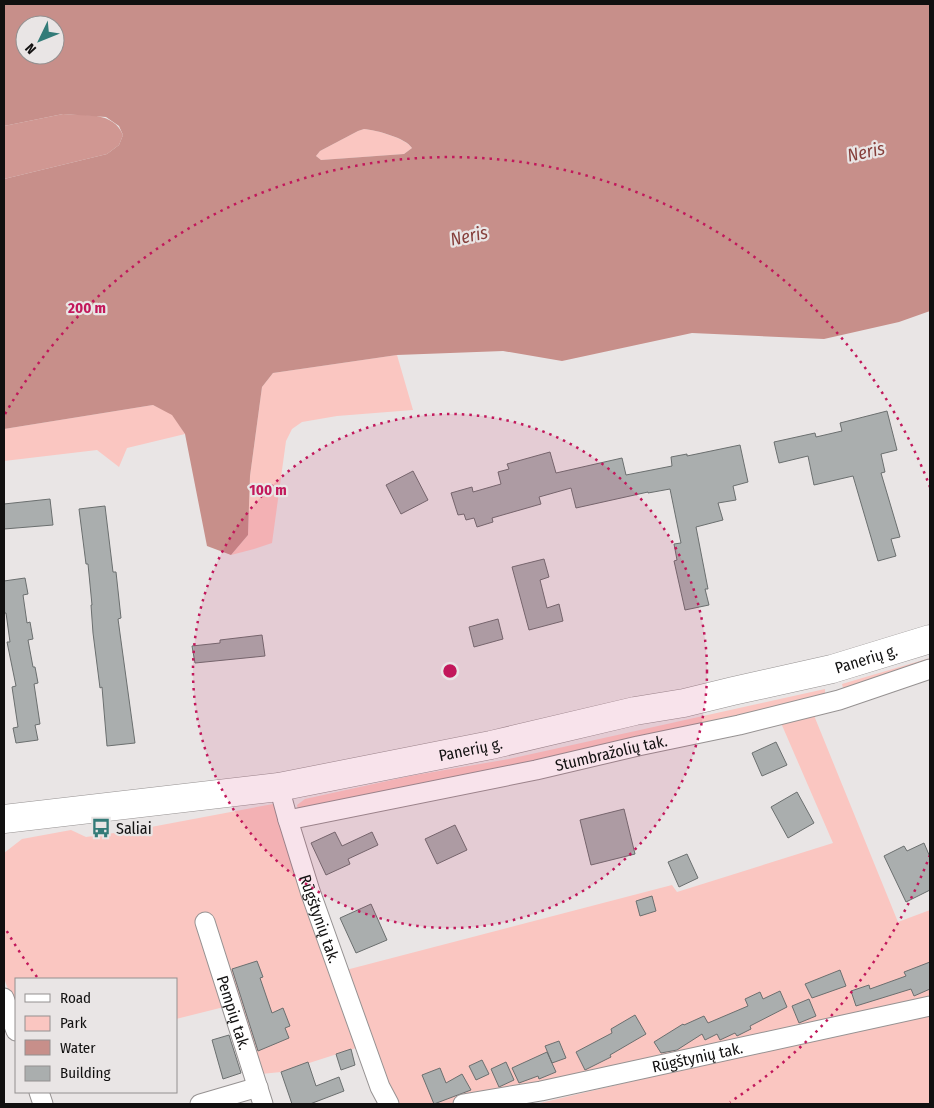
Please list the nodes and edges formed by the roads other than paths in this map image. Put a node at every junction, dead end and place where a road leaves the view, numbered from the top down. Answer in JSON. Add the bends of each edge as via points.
{"nodes":[{"id":1,"x":930,"y":639,"type":"edge"},
{"id":2,"x":930,"y":669,"type":"edge"},
{"id":3,"x":280,"y":787,"type":"junction"},
{"id":4,"x":5,"y":820,"type":"edge"},
{"id":5,"x":288,"y":820,"type":"junction"},
{"id":6,"x":205,"y":922,"type":"dead end"},
{"id":7,"x":4,"y":998,"type":"edge"},
{"id":8,"x":930,"y":1006,"type":"edge"},
{"id":9,"x":15,"y":1028,"type":"edge"},
{"id":10,"x":261,"y":1096,"type":"edge"},
{"id":11,"x":200,"y":1104,"type":"edge"},
{"id":12,"x":389,"y":1104,"type":"edge"},
{"id":13,"x":463,"y":1104,"type":"edge"}],
"edges":[{"from":1,"to":3,"type":"main road","name":"Panerių g.","via":[[832,670],[492,745]]},
{"from":2,"to":5,"type":"street","name":"Stumbražolių tak.","via":[[840,700],[748,723]]},
{"from":3,"to":4,"type":"main road","name":"Panerių g."},
{"from":3,"to":5,"type":"street","name":"Rūgštynių tak."},
{"from":5,"to":12,"type":"street","name":"Rūgštynių tak.","via":[[339,973]]},
{"from":6,"to":10,"type":"street","name":"Pempių tak."},
{"from":7,"to":9,"type":"street"},
{"from":8,"to":13,"type":"street","name":"Rūgštynių tak.","via":[[541,1091]]},
{"from":10,"to":11,"type":"street"}]}
